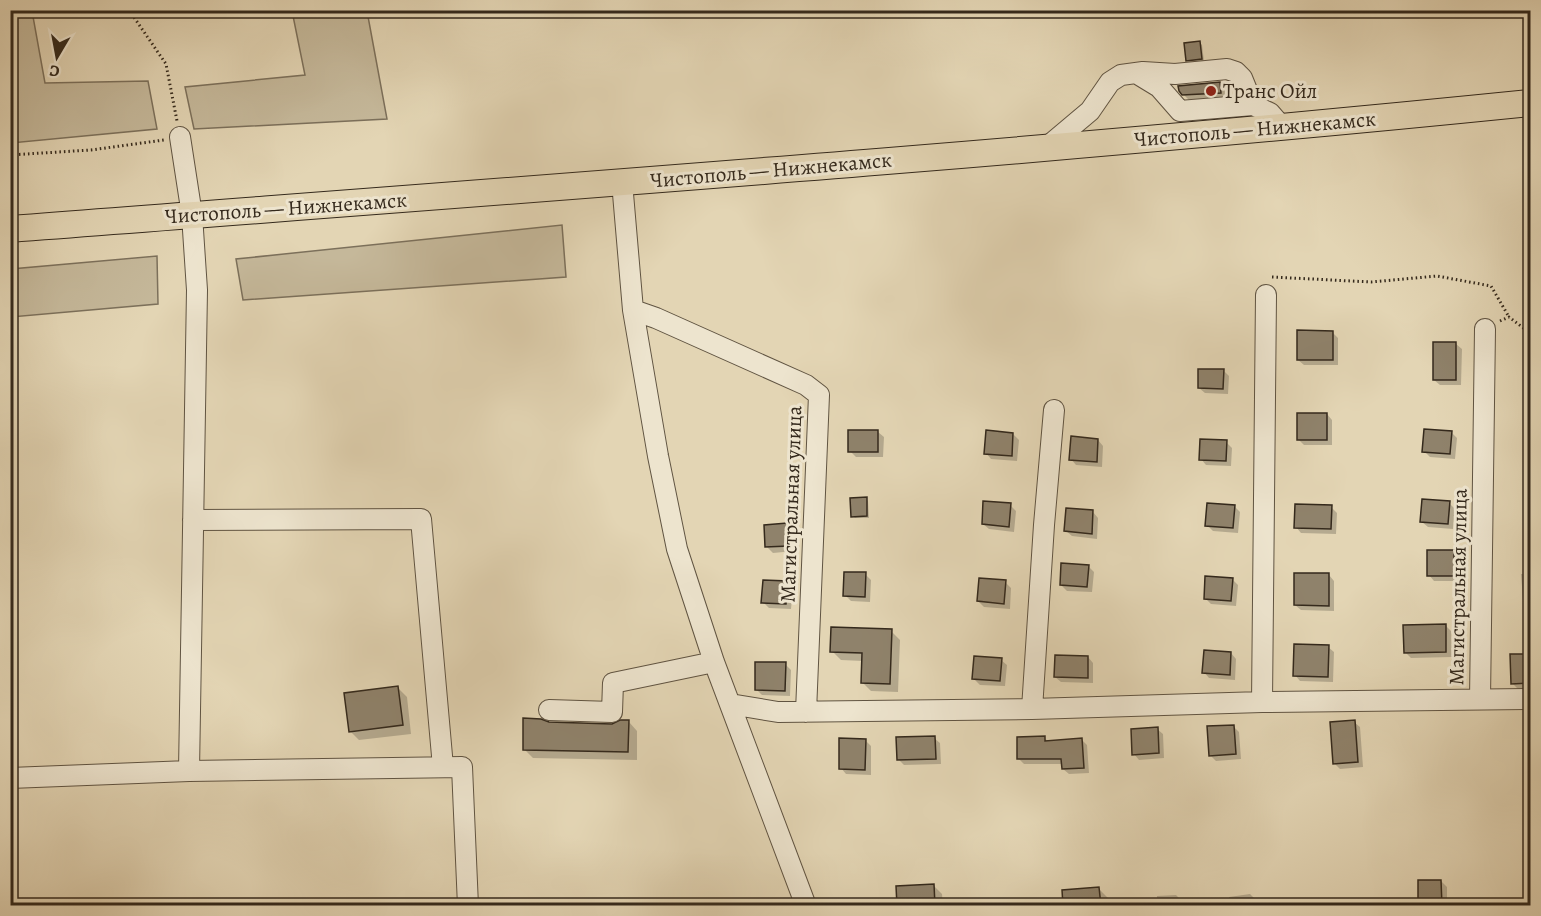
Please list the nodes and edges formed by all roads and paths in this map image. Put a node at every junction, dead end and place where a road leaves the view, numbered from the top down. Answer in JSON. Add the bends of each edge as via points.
{"nodes":[{"id":1,"x":129,"y":10,"type":"edge"},
{"id":2,"x":1136,"y":73,"type":"junction"},
{"id":3,"x":1530,"y":103,"type":"edge"},
{"id":4,"x":1253,"y":105,"type":"junction"},
{"id":5,"x":1283,"y":128,"type":"junction"},
{"id":6,"x":180,"y":138,"type":"junction"},
{"id":7,"x":1046,"y":148,"type":"junction"},
{"id":8,"x":10,"y":155,"type":"edge"},
{"id":9,"x":621,"y":182,"type":"junction"},
{"id":10,"x":192,"y":215,"type":"junction"},
{"id":11,"x":10,"y":229,"type":"edge"},
{"id":12,"x":1266,"y":295,"type":"joint"},
{"id":13,"x":633,"y":310,"type":"junction"},
{"id":14,"x":1509,"y":317,"type":"junction"},
{"id":15,"x":1485,"y":329,"type":"joint"},
{"id":16,"x":1530,"y":333,"type":"edge"},
{"id":17,"x":1054,"y":410,"type":"dead end"},
{"id":18,"x":193,"y":520,"type":"junction"},
{"id":19,"x":714,"y":662,"type":"junction"},
{"id":20,"x":1480,"y":699,"type":"junction"},
{"id":21,"x":1530,"y":699,"type":"edge"},
{"id":22,"x":1262,"y":702,"type":"junction"},
{"id":23,"x":730,"y":704,"type":"junction"},
{"id":24,"x":1032,"y":708,"type":"junction"},
{"id":25,"x":549,"y":710,"type":"dead end"},
{"id":26,"x":806,"y":712,"type":"junction"},
{"id":27,"x":442,"y":767,"type":"junction"},
{"id":28,"x":189,"y":771,"type":"junction"},
{"id":29,"x":10,"y":778,"type":"edge"},
{"id":30,"x":468,"y":906,"type":"edge"},
{"id":31,"x":806,"y":906,"type":"edge"}],
"edges":[{"from":1,"to":6,"type":"path","via":[[166,64]]},
{"from":2,"to":4,"type":"street","via":[[1159,87],[1180,111]]},
{"from":2,"to":4,"type":"street","via":[[1227,69],[1242,78]]},
{"from":2,"to":7,"type":"street","via":[[1121,75],[1110,82],[1090,111]]},
{"from":3,"to":5,"type":"main road","name":"Чистополь — Нижнекамск"},
{"from":4,"to":5,"type":"street","via":[[1270,113]]},
{"from":5,"to":7,"type":"main road","name":"Чистополь — Нижнекамск"},
{"from":6,"to":8,"type":"path","via":[[91,150]]},
{"from":6,"to":10,"type":"street"},
{"from":7,"to":9,"type":"main road","name":"Чистополь — Нижнекамск"},
{"from":9,"to":10,"type":"main road","name":"Чистополь — Нижнекамск"},
{"from":9,"to":13,"type":"street"},
{"from":10,"to":11,"type":"main road","name":"Чистополь — Нижнекамск"},
{"from":10,"to":18,"type":"street","via":[[197,290]]},
{"from":12,"to":14,"type":"path","via":[[1271,277],[1371,282],[1437,276],[1491,286]]},
{"from":12,"to":22,"type":"street"},
{"from":13,"to":19,"type":"street","via":[[677,549]]},
{"from":13,"to":26,"type":"street","name":"Магистральная улица","via":[[807,385],[819,395]]},
{"from":14,"to":15,"type":"path"},
{"from":14,"to":16,"type":"path"},
{"from":15,"to":20,"type":"street","name":"Магистральная улица"},
{"from":17,"to":24,"type":"street"},
{"from":18,"to":27,"type":"street","via":[[421,519]]},
{"from":18,"to":28,"type":"street"},
{"from":19,"to":23,"type":"street"},
{"from":19,"to":25,"type":"street","via":[[613,684],[612,712]]},
{"from":20,"to":21,"type":"street"},
{"from":20,"to":22,"type":"street","name":"Магистральная улица"},
{"from":22,"to":24,"type":"street","name":"Магистральная улица"},
{"from":23,"to":26,"type":"street","name":"Магистральная улица"},
{"from":23,"to":31,"type":"street"},
{"from":24,"to":26,"type":"street","name":"Магистральная улица"},
{"from":27,"to":28,"type":"street"},
{"from":27,"to":30,"type":"street","via":[[462,767]]},
{"from":28,"to":29,"type":"street"}]}
